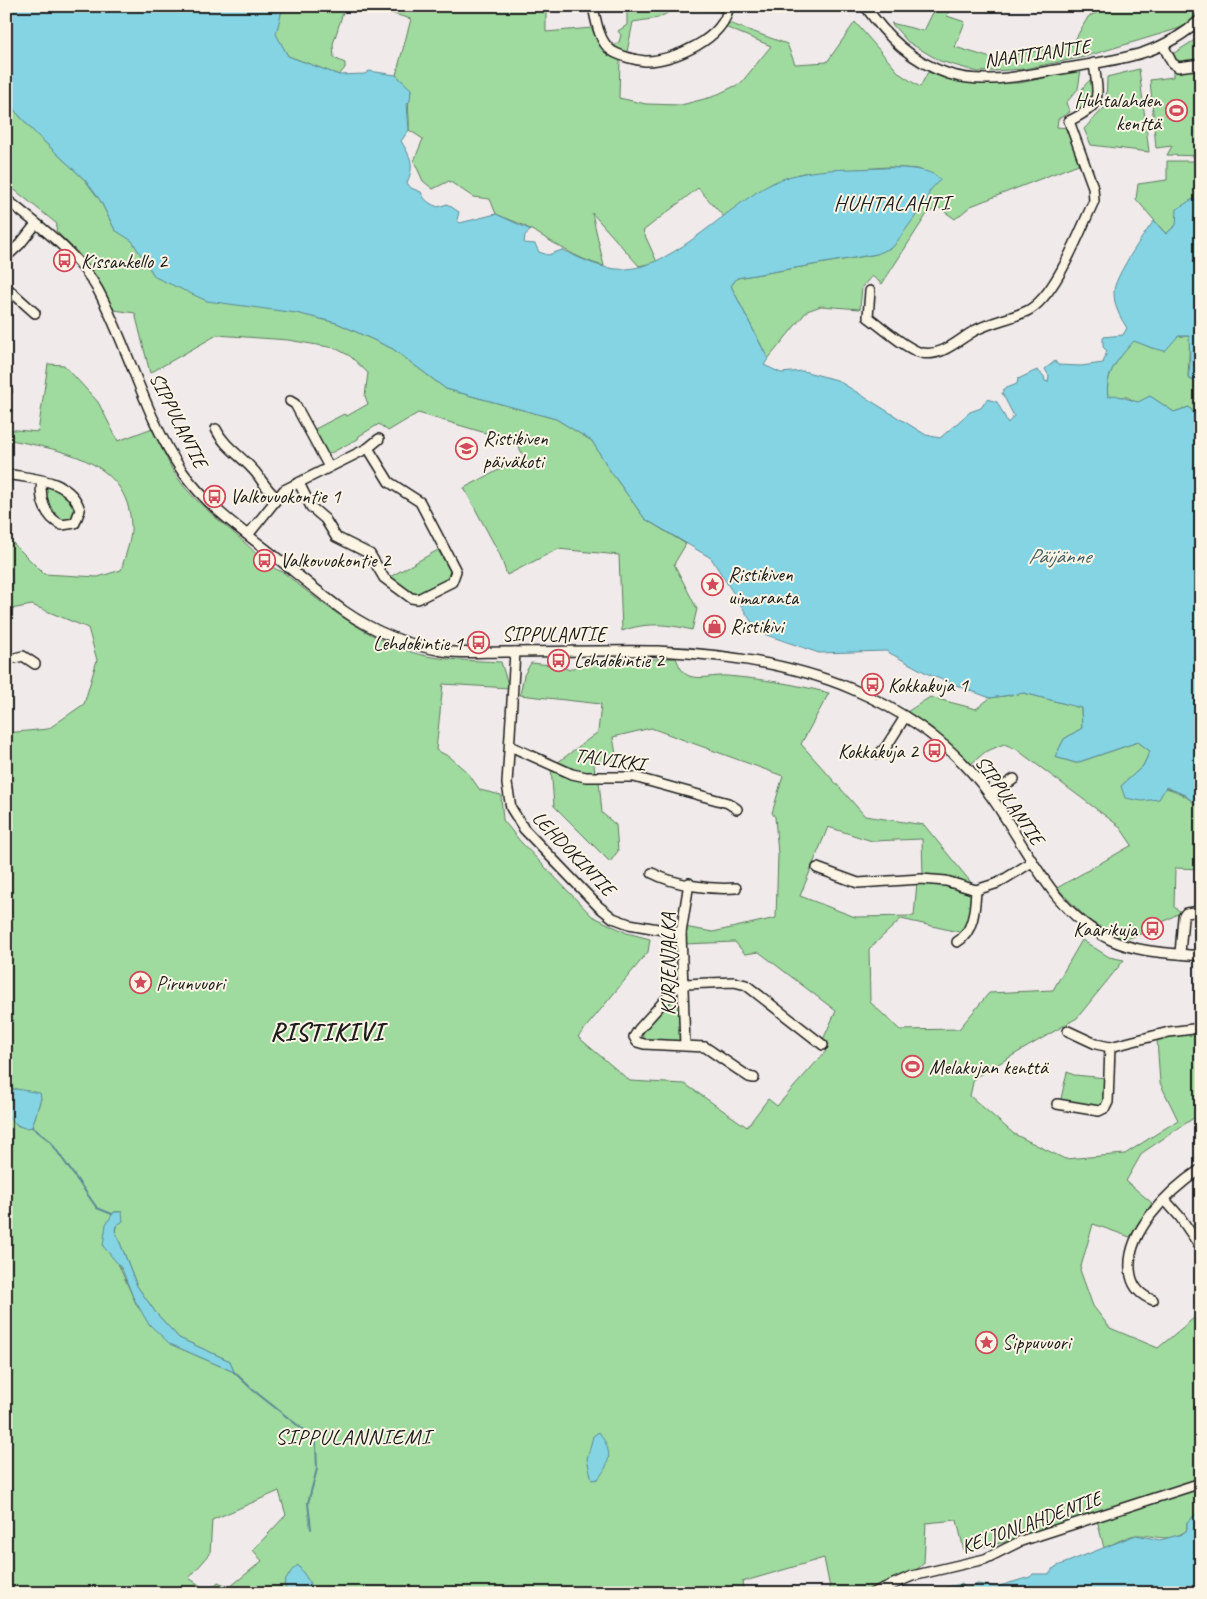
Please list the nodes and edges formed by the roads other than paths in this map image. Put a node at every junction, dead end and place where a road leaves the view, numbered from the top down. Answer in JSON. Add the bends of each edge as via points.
{"nodes":[{"id":1,"x":593,"y":6,"type":"edge"},
{"id":2,"x":728,"y":6,"type":"edge"},
{"id":3,"x":865,"y":6,"type":"edge"},
{"id":4,"x":1201,"y":19,"type":"edge"},
{"id":5,"x":1163,"y":45,"type":"junction"},
{"id":6,"x":1094,"y":63,"type":"junction"},
{"id":7,"x":1201,"y":64,"type":"edge"},
{"id":8,"x":6,"y":199,"type":"edge"},
{"id":9,"x":36,"y":224,"type":"junction"},
{"id":10,"x":6,"y":257,"type":"edge"},
{"id":11,"x":6,"y":287,"type":"edge"},
{"id":12,"x":870,"y":291,"type":"dead end"},
{"id":13,"x":35,"y":313,"type":"dead end"},
{"id":14,"x":290,"y":400,"type":"dead end"},
{"id":15,"x":216,"y":429,"type":"dead end"},
{"id":16,"x":379,"y":439,"type":"dead end"},
{"id":17,"x":368,"y":448,"type":"junction"},
{"id":18,"x":329,"y":467,"type":"junction"},
{"id":19,"x":6,"y":474,"type":"edge"},
{"id":20,"x":42,"y":481,"type":"junction"},
{"id":21,"x":299,"y":482,"type":"junction"},
{"id":22,"x":276,"y":498,"type":"junction"},
{"id":23,"x":248,"y":535,"type":"junction"},
{"id":24,"x":515,"y":652,"type":"junction"},
{"id":25,"x":6,"y":660,"type":"edge"},
{"id":26,"x":35,"y":664,"type":"dead end"},
{"id":27,"x":904,"y":716,"type":"junction"},
{"id":28,"x":510,"y":746,"type":"junction"},
{"id":29,"x":879,"y":754,"type":"dead end"},
{"id":30,"x":1014,"y":779,"type":"dead end"},
{"id":31,"x":990,"y":795,"type":"junction"},
{"id":32,"x":737,"y":809,"type":"dead end"},
{"id":33,"x":1032,"y":862,"type":"junction"},
{"id":34,"x":817,"y":868,"type":"dead end"},
{"id":35,"x":652,"y":873,"type":"dead end"},
{"id":36,"x":689,"y":884,"type":"junction"},
{"id":37,"x":736,"y":888,"type":"dead end"},
{"id":38,"x":976,"y":890,"type":"junction"},
{"id":39,"x":1201,"y":911,"type":"edge"},
{"id":40,"x":681,"y":932,"type":"junction"},
{"id":41,"x":958,"y":942,"type":"dead end"},
{"id":42,"x":1180,"y":954,"type":"junction"},
{"id":43,"x":1201,"y":956,"type":"edge"},
{"id":44,"x":684,"y":982,"type":"junction"},
{"id":45,"x":1201,"y":1028,"type":"edge"},
{"id":46,"x":1068,"y":1031,"type":"dead end"},
{"id":47,"x":685,"y":1045,"type":"junction"},
{"id":48,"x":823,"y":1045,"type":"dead end"},
{"id":49,"x":1110,"y":1047,"type":"junction"},
{"id":50,"x":754,"y":1078,"type":"dead end"},
{"id":51,"x":1057,"y":1104,"type":"dead end"},
{"id":52,"x":1201,"y":1169,"type":"edge"},
{"id":53,"x":1165,"y":1200,"type":"junction"},
{"id":54,"x":1201,"y":1248,"type":"edge"},
{"id":55,"x":1153,"y":1300,"type":"dead end"},
{"id":56,"x":1201,"y":1482,"type":"edge"},
{"id":57,"x":873,"y":1593,"type":"edge"}],
"edges":[{"from":1,"to":2,"type":"street","via":[[600,34],[611,51],[646,61],[679,54],[706,40],[723,25]]},
{"from":3,"to":6,"type":"street","name":"NAATTIANTIE","via":[[898,46],[930,67],[951,75],[975,79],[1008,78]]},
{"from":4,"to":5,"type":"street","name":"NAATTIANTIE"},
{"from":5,"to":6,"type":"street","name":"NAATTIANTIE"},
{"from":5,"to":7,"type":"street","via":[[1172,63],[1178,67]]},
{"from":6,"to":12,"type":"street","via":[[1099,91],[1096,101],[1091,109],[1066,123],[1093,187],[1094,201],[1042,301],[975,331],[943,350],[928,354],[913,349],[868,316]]},
{"from":8,"to":9,"type":"street","name":"SIPPULANTIE"},
{"from":9,"to":10,"type":"street"},
{"from":9,"to":23,"type":"street","name":"SIPPULANTIE","via":[[71,254],[98,290],[180,468],[202,496]]},
{"from":11,"to":13,"type":"street"},
{"from":14,"to":18,"type":"street"},
{"from":15,"to":22,"type":"street"},
{"from":16,"to":17,"type":"street"},
{"from":17,"to":18,"type":"street"},
{"from":17,"to":21,"type":"street","via":[[389,482],[420,502],[456,571],[452,582],[418,599],[411,598],[384,578],[370,554],[336,537],[325,519],[311,507]]},
{"from":18,"to":21,"type":"street"},
{"from":19,"to":20,"type":"street"},
{"from":20,"to":20,"type":"street","via":[[61,485],[71,492],[80,510],[75,523],[62,525],[51,518],[42,499]]},
{"from":21,"to":22,"type":"street"},
{"from":22,"to":23,"type":"street"},
{"from":23,"to":24,"type":"street","name":"SIPPULANTIE","via":[[346,612],[375,630],[408,643],[445,651]]},
{"from":24,"to":27,"type":"street","name":"SIPPULANTIE","via":[[656,651],[749,660],[832,682]]},
{"from":24,"to":28,"type":"street","name":"LEHDOKINTIE"},
{"from":25,"to":26,"type":"street","via":[[23,656]]},
{"from":27,"to":29,"type":"street"},
{"from":27,"to":31,"type":"street","name":"SIPPULANTIE","via":[[952,752]]},
{"from":28,"to":32,"type":"street","name":"TALVIKKI","via":[[572,774],[634,777],[728,803]]},
{"from":28,"to":40,"type":"street","name":"LEHDOKINTIE","via":[[509,798],[511,808],[524,829],[613,918],[629,924]]},
{"from":30,"to":31,"type":"street"},
{"from":31,"to":33,"type":"street","name":"SIPPULANTIE"},
{"from":33,"to":38,"type":"street","via":[[998,884]]},
{"from":33,"to":42,"type":"street","name":"SIPPULANTIE","via":[[1057,898],[1095,931],[1135,948]]},
{"from":34,"to":38,"type":"street","via":[[858,883],[921,879],[946,881]]},
{"from":35,"to":36,"type":"street"},
{"from":36,"to":37,"type":"street"},
{"from":36,"to":40,"type":"street","name":"KURJENJALKA"},
{"from":38,"to":41,"type":"street","via":[[971,926]]},
{"from":39,"to":42,"type":"street","via":[[1186,913],[1183,917]]},
{"from":40,"to":44,"type":"street","name":"KURJENJALKA"},
{"from":42,"to":43,"type":"street","name":"SIPPULANTIE"},
{"from":44,"to":47,"type":"street","name":"KURJENJALKA"},
{"from":44,"to":47,"type":"street","via":[[634,1037],[644,1044]]},
{"from":44,"to":48,"type":"street","via":[[746,985]]},
{"from":45,"to":49,"type":"street"},
{"from":46,"to":49,"type":"street"},
{"from":47,"to":50,"type":"street","via":[[704,1046],[749,1078]]},
{"from":49,"to":51,"type":"street","via":[[1105,1108]]},
{"from":52,"to":53,"type":"street","via":[[1177,1186]]},
{"from":53,"to":54,"type":"street"},
{"from":53,"to":55,"type":"street","via":[[1135,1239],[1130,1252],[1132,1282],[1144,1297]]},
{"from":56,"to":57,"type":"street","name":"KELJONLAHDENTIE","via":[[1021,1541],[978,1561],[912,1576]]}]}
